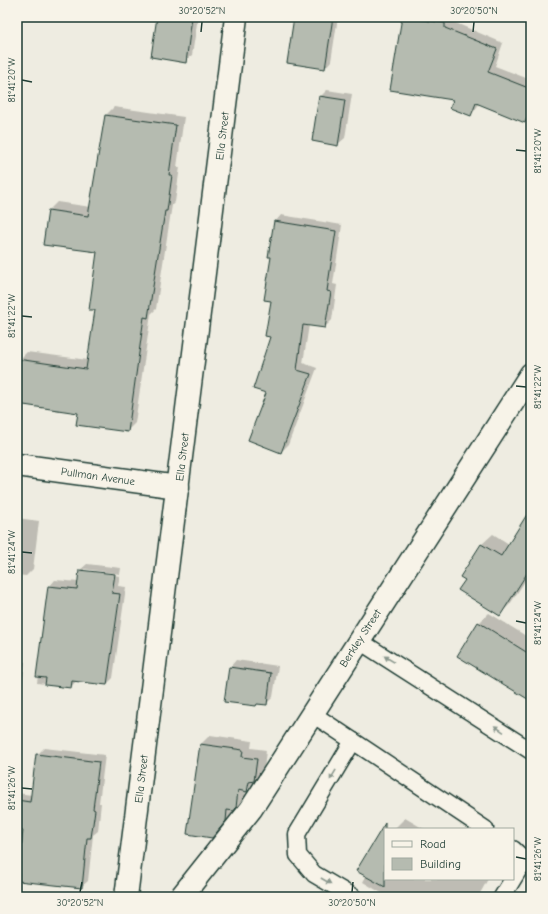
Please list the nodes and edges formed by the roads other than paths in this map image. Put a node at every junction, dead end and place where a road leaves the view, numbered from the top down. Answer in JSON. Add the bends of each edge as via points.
{"nodes":[{"id":1,"x":236,"y":17,"type":"edge"},
{"id":2,"x":531,"y":374,"type":"edge"},
{"id":3,"x":17,"y":465,"type":"edge"},
{"id":4,"x":178,"y":487,"type":"junction"},
{"id":5,"x":358,"y":640,"type":"junction"},
{"id":6,"x":311,"y":713,"type":"junction"},
{"id":7,"x":353,"y":741,"type":"junction"},
{"id":8,"x":531,"y":751,"type":"edge"},
{"id":9,"x":484,"y":828,"type":"edge"},
{"id":10,"x":514,"y":850,"type":"edge"},
{"id":11,"x":528,"y":863,"type":"edge"},
{"id":12,"x":126,"y":897,"type":"edge"},
{"id":13,"x":181,"y":897,"type":"edge"},
{"id":14,"x":353,"y":897,"type":"edge"},
{"id":15,"x":502,"y":897,"type":"edge"}],
"edges":[{"from":1,"to":4,"type":"street","name":"Ella Street"},
{"from":2,"to":5,"type":"street","name":"Berkley Street"},
{"from":3,"to":4,"type":"street","name":"Pullman Avenue"},
{"from":4,"to":12,"type":"street","name":"Ella Street"},
{"from":5,"to":6,"type":"street","name":"Berkley Street"},
{"from":8,"to":5,"type":"lane","one_way":true},
{"from":6,"to":7,"type":"lane"},
{"from":6,"to":13,"type":"street","name":"Berkley Street","via":[[251,809]]},
{"from":7,"to":9,"type":"lane"},
{"from":7,"to":14,"type":"lane","one_way":true,"via":[[297,834],[298,855],[314,874]]},
{"from":10,"to":11,"type":"lane"},
{"from":11,"to":15,"type":"lane"}]}
